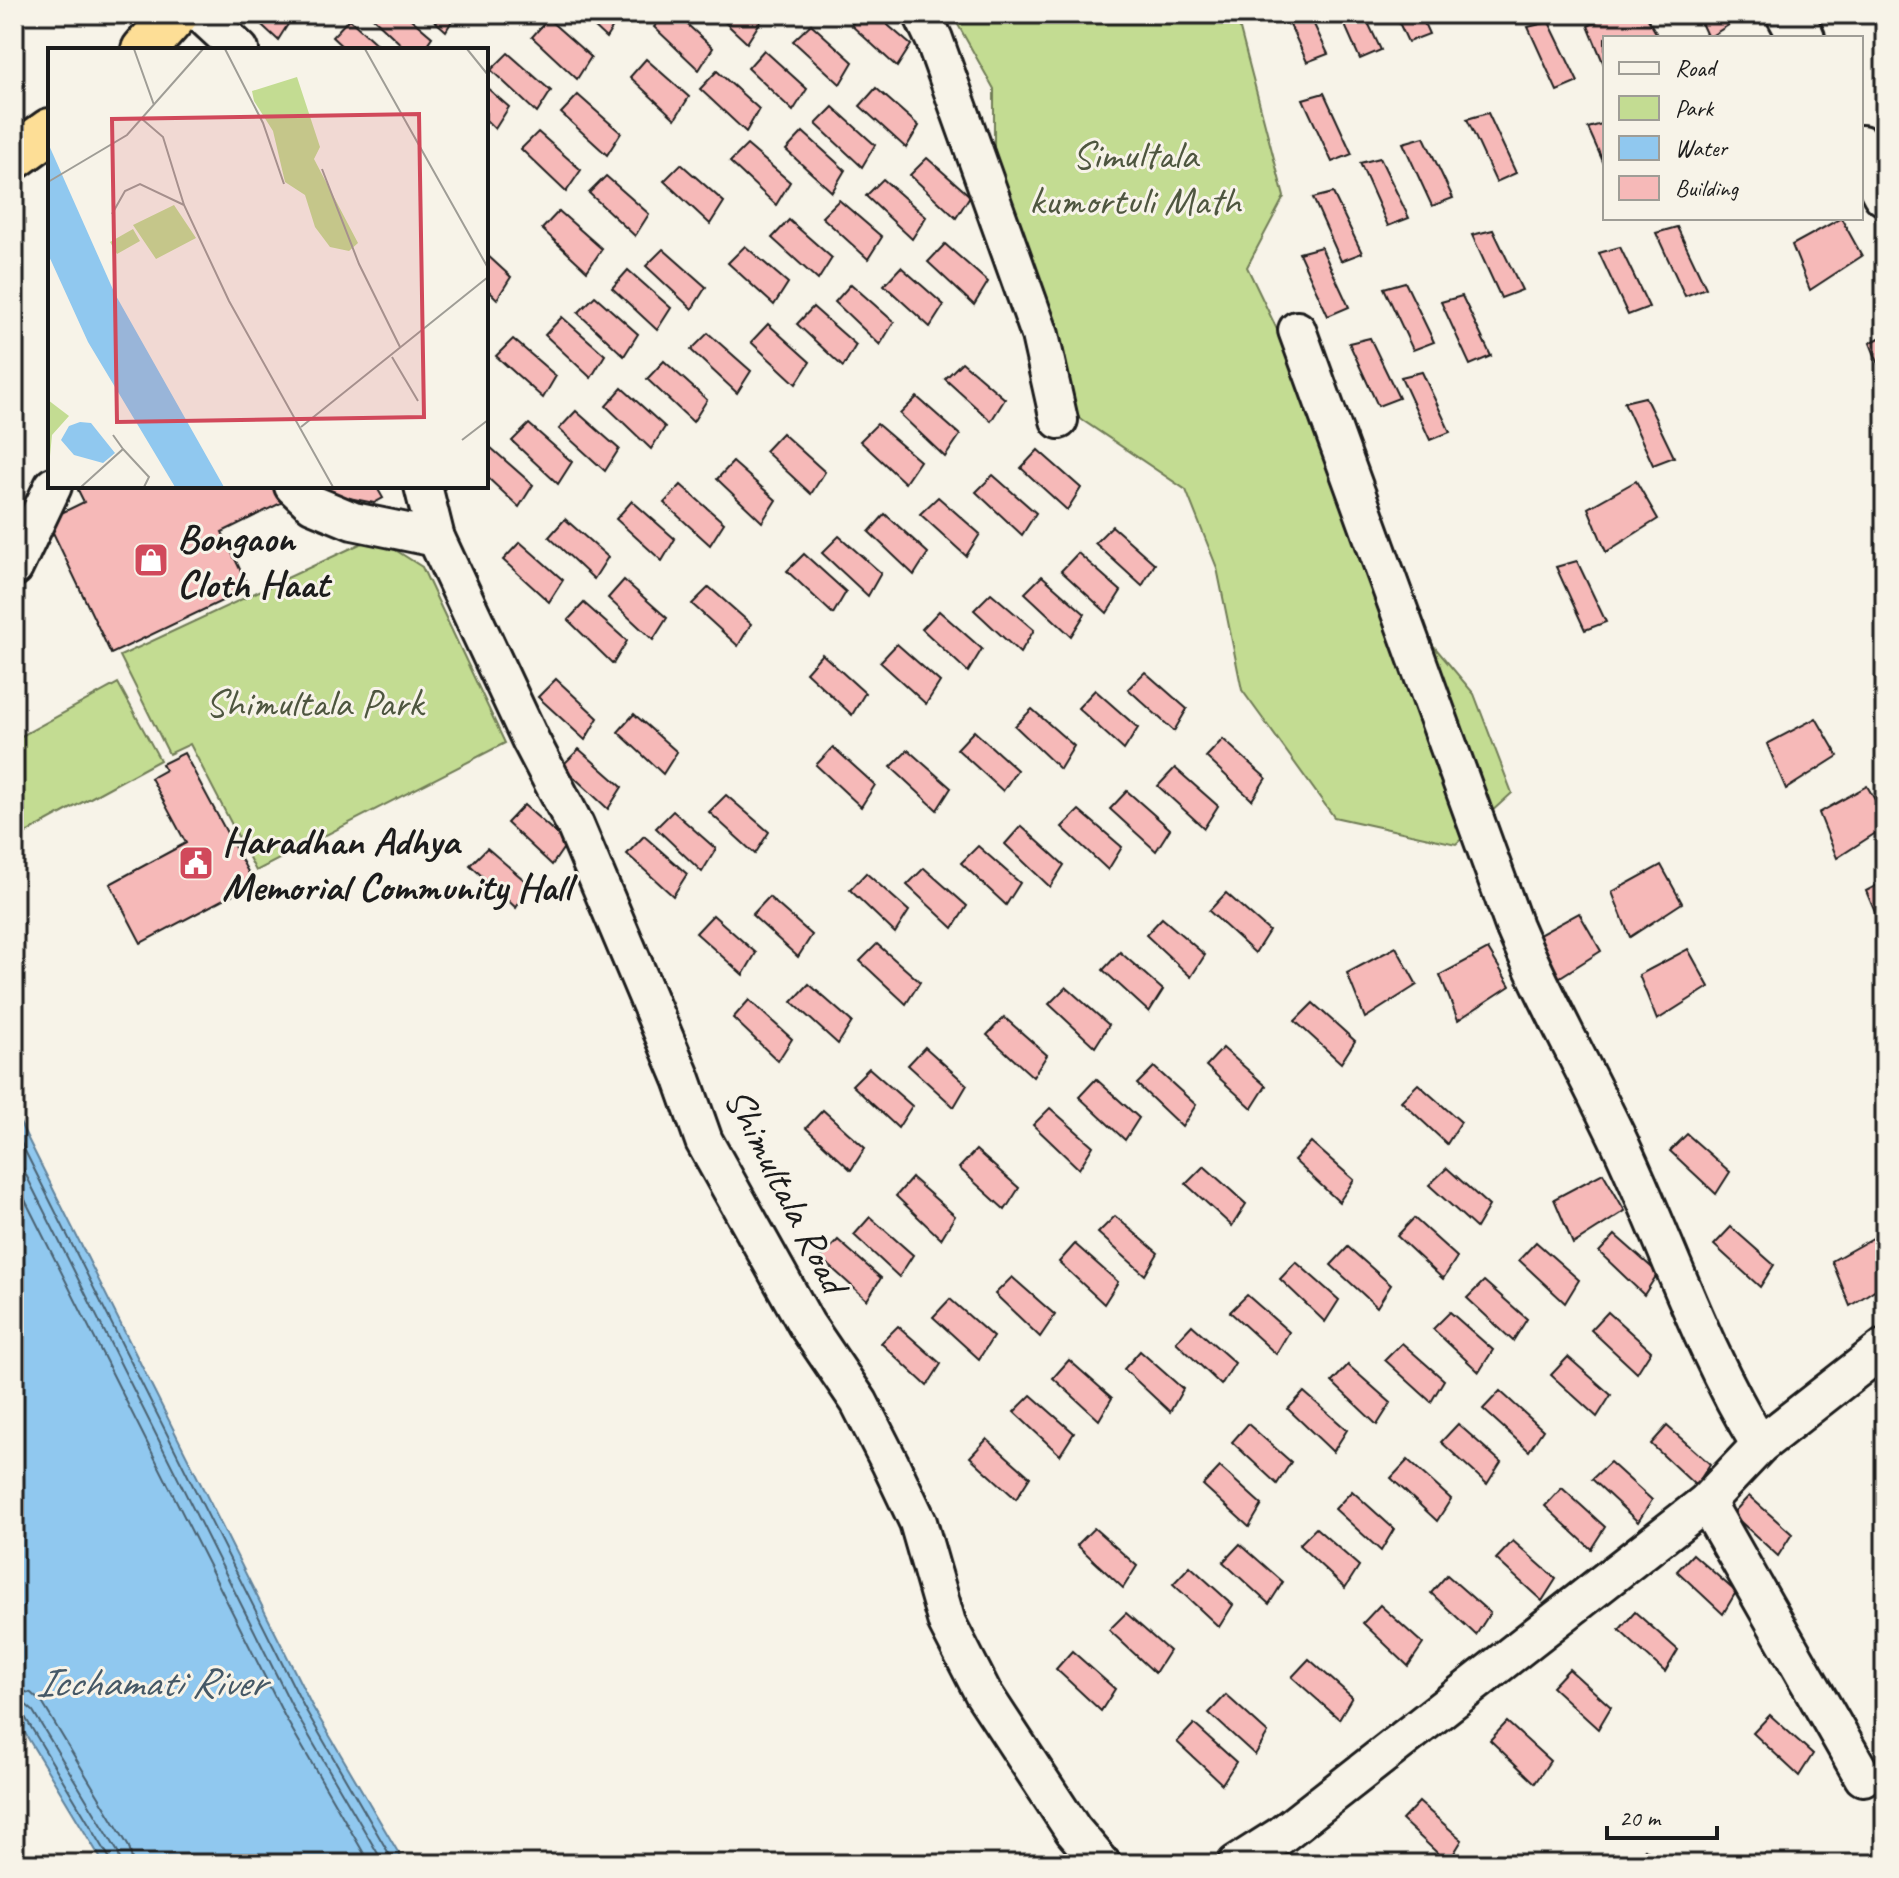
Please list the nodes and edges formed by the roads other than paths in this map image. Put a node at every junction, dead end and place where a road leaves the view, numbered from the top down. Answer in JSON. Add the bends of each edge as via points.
{"nodes":[{"id":1,"x":176,"y":14,"type":"edge"},
{"id":2,"x":201,"y":14,"type":"edge"},
{"id":3,"x":922,"y":14,"type":"edge"},
{"id":4,"x":1789,"y":14,"type":"edge"},
{"id":5,"x":1801,"y":36,"type":"edge"},
{"id":6,"x":146,"y":48,"type":"edge"},
{"id":7,"x":238,"y":48,"type":"edge"},
{"id":8,"x":48,"y":132,"type":"edge"},
{"id":9,"x":1863,"y":152,"type":"edge"},
{"id":10,"x":14,"y":157,"type":"edge"},
{"id":11,"x":1885,"y":193,"type":"edge"},
{"id":12,"x":1297,"y":330,"type":"dead end"},
{"id":13,"x":1059,"y":420,"type":"dead end"},
{"id":14,"x":52,"y":488,"type":"edge"},
{"id":15,"x":295,"y":488,"type":"edge"},
{"id":16,"x":424,"y":488,"type":"edge"},
{"id":17,"x":436,"y":538,"type":"junction"},
{"id":18,"x":14,"y":568,"type":"edge"},
{"id":19,"x":1885,"y":1347,"type":"edge"},
{"id":20,"x":1760,"y":1445,"type":"junction"},
{"id":21,"x":1706,"y":1502,"type":"junction"},
{"id":22,"x":1863,"y":1777,"type":"dead end"},
{"id":23,"x":1102,"y":1864,"type":"edge"},
{"id":24,"x":1236,"y":1864,"type":"edge"}],
"edges":[{"from":1,"to":6,"type":"highway"},
{"from":2,"to":7,"type":"street"},
{"from":3,"to":13,"type":"street","via":[[1040,335]]},
{"from":4,"to":5,"type":"main road"},
{"from":8,"to":10,"type":"highway"},
{"from":9,"to":11,"type":"main road"},
{"from":12,"to":20,"type":"street","via":[[1514,926],[1616,1135],[1732,1399]]},
{"from":14,"to":18,"type":"street"},
{"from":15,"to":17,"type":"street","via":[[312,504],[353,521]]},
{"from":16,"to":17,"type":"street","name":"Shimultala Road"},
{"from":17,"to":23,"type":"street","name":"Shimultala Road","via":[[575,825],[704,1141],[890,1463],[918,1522],[947,1623],[983,1693],[1073,1830]]},
{"from":19,"to":20,"type":"street"},
{"from":20,"to":21,"type":"street"},
{"from":21,"to":22,"type":"street"},
{"from":21,"to":24,"type":"street","via":[[1280,1836]]}]}
